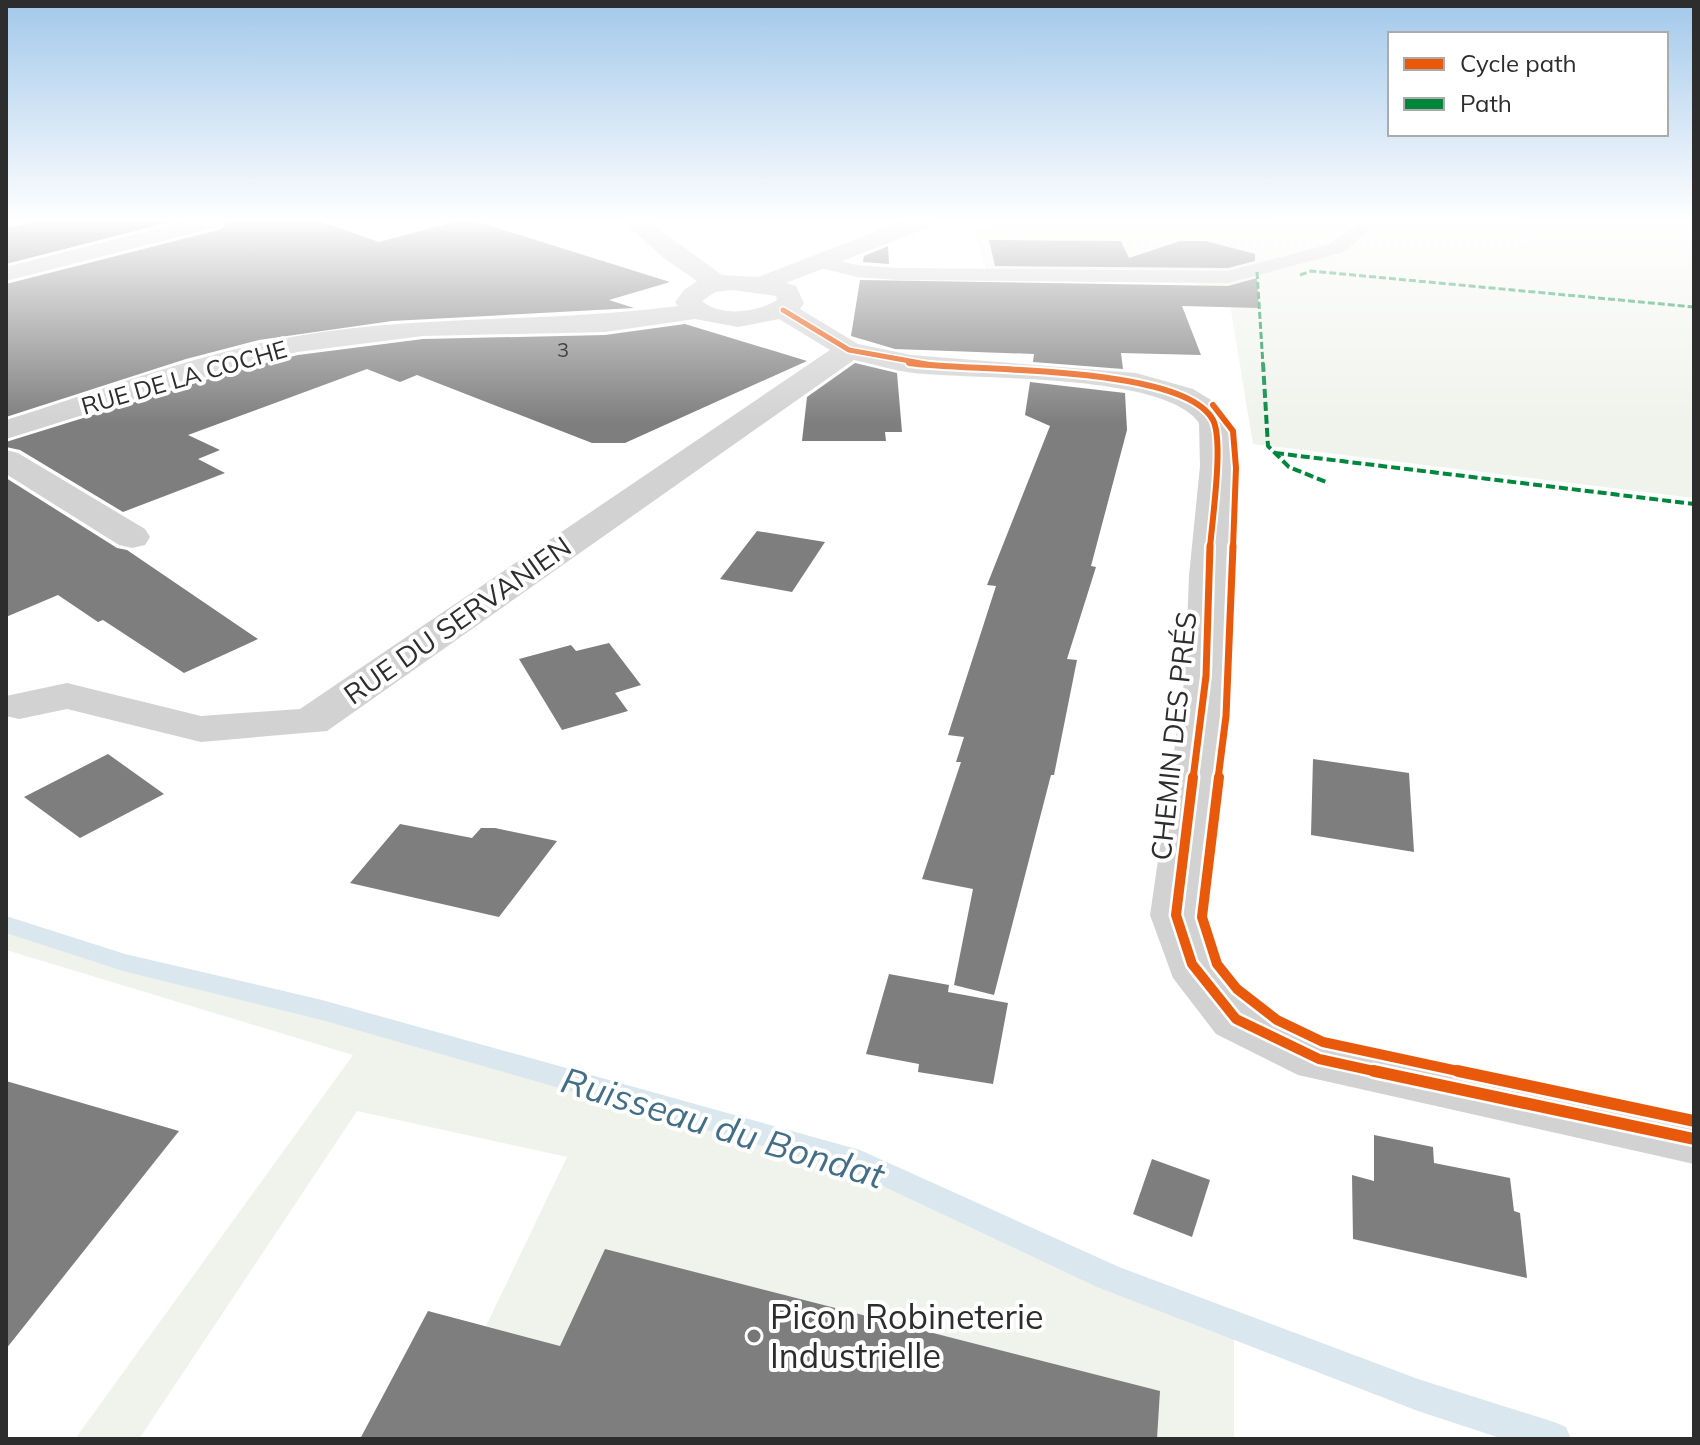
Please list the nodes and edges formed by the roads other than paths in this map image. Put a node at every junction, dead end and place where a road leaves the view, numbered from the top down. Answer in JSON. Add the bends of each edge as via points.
{"nodes":[{"id":1,"x":708,"y":288,"type":"edge"},
{"id":2,"x":737,"y":288,"type":"edge"},
{"id":3,"x":783,"y":288,"type":"edge"},
{"id":4,"x":773,"y":297,"type":"junction"},
{"id":5,"x":699,"y":311,"type":"junction"},
{"id":6,"x":849,"y":350,"type":"junction"},
{"id":7,"x":6,"y":430,"type":"edge"},
{"id":8,"x":6,"y":460,"type":"edge"},
{"id":9,"x":132,"y":537,"type":"dead end"},
{"id":10,"x":19,"y":706,"type":"dead end"},
{"id":11,"x":1694,"y":1139,"type":"edge"}],
"edges":[{"from":1,"to":5,"type":"street","via":[[690,296],[688,302]]},
{"from":2,"to":4,"type":"street"},
{"from":3,"to":4,"type":"street"},
{"from":4,"to":5,"type":"street","name":"RUE DE LA COCHE","via":[[732,318]]},
{"from":4,"to":6,"type":"street","name":"CHEMIN DES PRÉS"},
{"from":5,"to":7,"type":"street","name":"RUE DE LA COCHE","via":[[605,324],[423,328],[297,344],[232,359]]},
{"from":6,"to":10,"type":"street","name":"RUE DU SERVANIEN","via":[[311,722],[201,729],[67,696]]},
{"from":6,"to":11,"type":"street","name":"CHEMIN DES PRÉS","via":[[911,364],[1126,379],[1182,395],[1205,409],[1215,423],[1206,676],[1176,915],[1192,964],[1236,1019],[1319,1059]]},
{"from":8,"to":9,"type":"street"}]}
